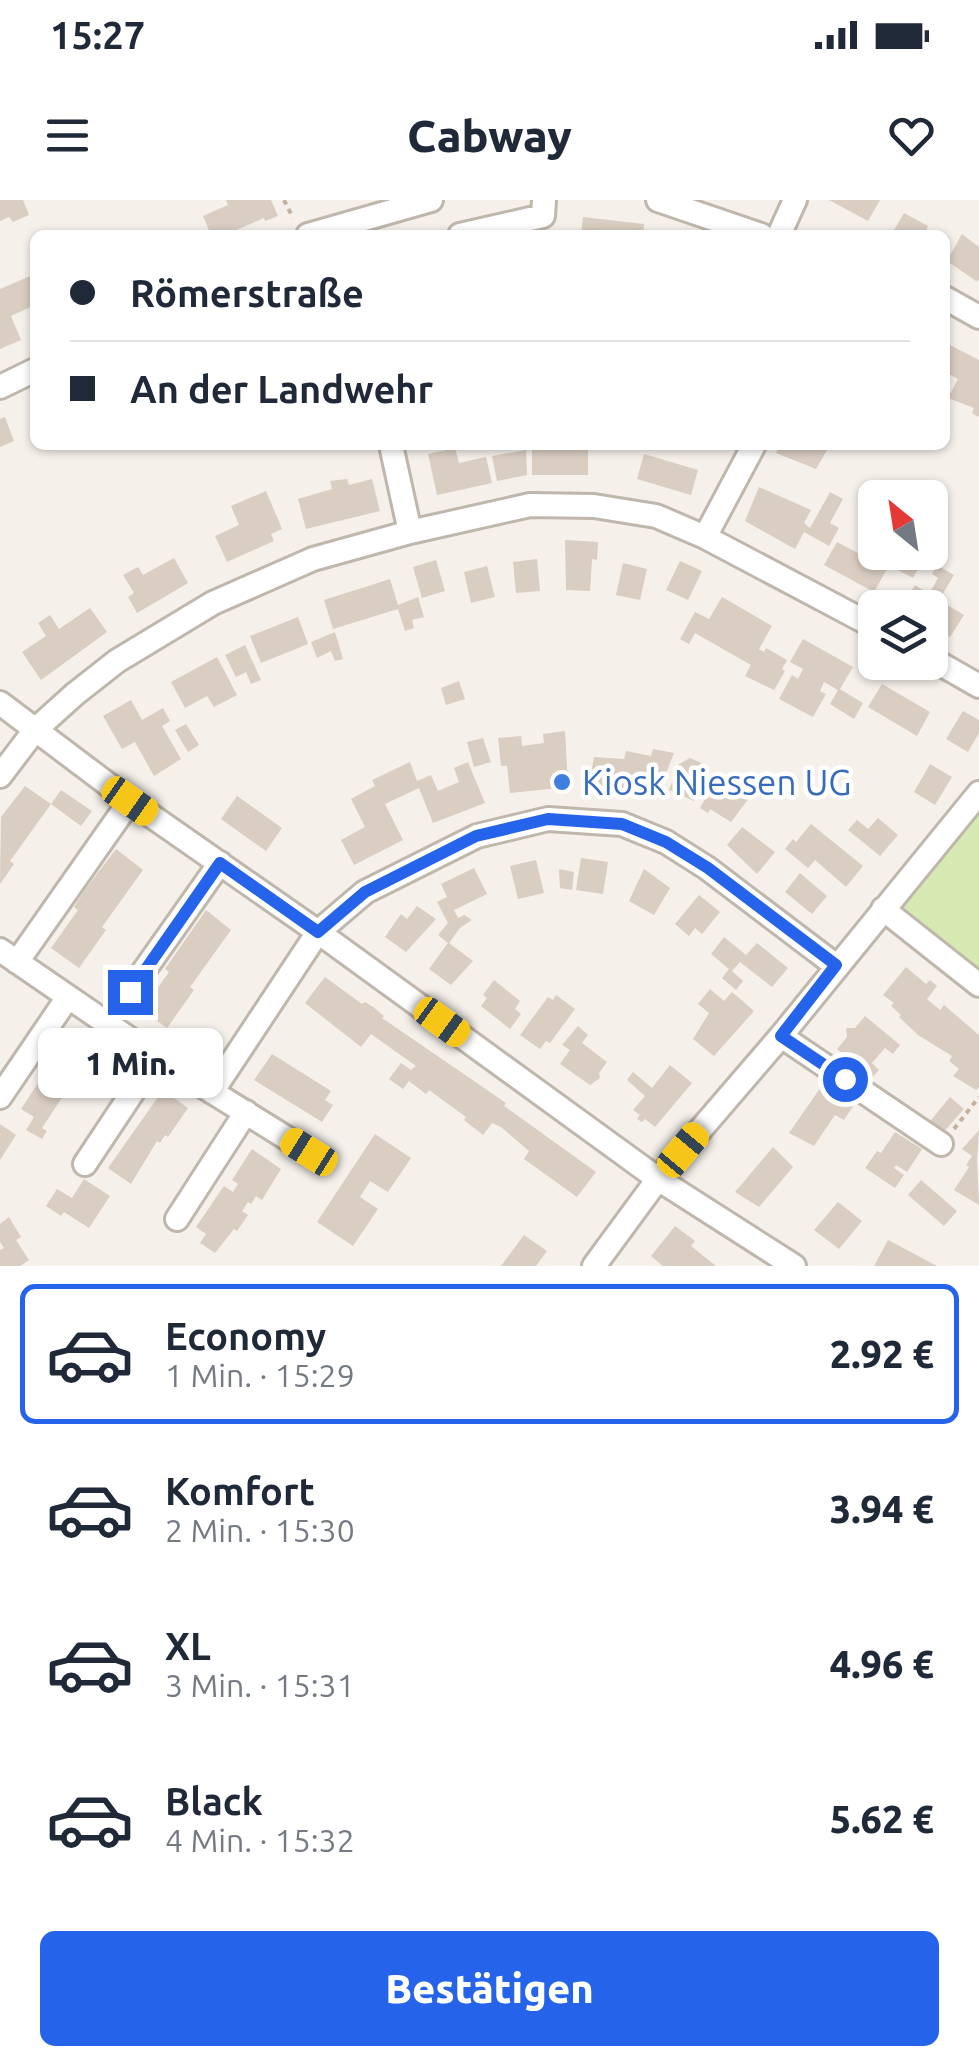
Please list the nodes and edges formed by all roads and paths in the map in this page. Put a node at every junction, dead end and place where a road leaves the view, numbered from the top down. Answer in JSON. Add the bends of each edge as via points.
{"nodes":[{"id":1,"x":284,"y":200,"type":"edge"},
{"id":2,"x":431,"y":200,"type":"edge"},
{"id":3,"x":544,"y":200,"type":"edge"},
{"id":4,"x":658,"y":200,"type":"edge"},
{"id":5,"x":795,"y":200,"type":"edge"},
{"id":6,"x":300,"y":226,"type":"edge"},
{"id":7,"x":344,"y":230,"type":"edge"},
{"id":8,"x":482,"y":230,"type":"edge"},
{"id":9,"x":746,"y":230,"type":"edge"},
{"id":10,"x":781,"y":230,"type":"edge"},
{"id":11,"x":950,"y":301,"type":"edge"},
{"id":12,"x":979,"y":317,"type":"edge"},
{"id":13,"x":30,"y":372,"type":"edge"},
{"id":14,"x":0,"y":387,"type":"edge"},
{"id":15,"x":392,"y":450,"type":"edge"},
{"id":16,"x":751,"y":450,"type":"edge"},
{"id":17,"x":410,"y":532,"type":"junction"},
{"id":18,"x":706,"y":537,"type":"junction"},
{"id":19,"x":858,"y":618,"type":"edge"},
{"id":20,"x":948,"y":668,"type":"edge"},
{"id":21,"x":979,"y":686,"type":"edge"},
{"id":22,"x":0,"y":702,"type":"edge"},
{"id":23,"x":35,"y":730,"type":"junction"},
{"id":24,"x":0,"y":776,"type":"edge"},
{"id":25,"x":979,"y":792,"type":"edge"},
{"id":26,"x":130,"y":801,"type":"junction"},
{"id":27,"x":220,"y":863,"type":"junction"},
{"id":28,"x":883,"y":908,"type":"junction"},
{"id":29,"x":318,"y":932,"type":"junction"},
{"id":30,"x":8,"y":956,"type":"edge"},
{"id":31,"x":836,"y":965,"type":"junction"},
{"id":32,"x":979,"y":985,"type":"edge"},
{"id":33,"x":68,"y":997,"type":"junction"},
{"id":34,"x":107,"y":1024,"type":"junction"},
{"id":35,"x":781,"y":1036,"type":"junction"},
{"id":36,"x":156,"y":1057,"type":"junction"},
{"id":37,"x":212,"y":1092,"type":"junction"},
{"id":38,"x":0,"y":1097,"type":"edge"},
{"id":39,"x":979,"y":1097,"type":"edge"},
{"id":40,"x":246,"y":1112,"type":"junction"},
{"id":41,"x":942,"y":1144,"type":"joint"},
{"id":42,"x":309,"y":1152,"type":"dead end"},
{"id":43,"x":85,"y":1164,"type":"dead end"},
{"id":44,"x":658,"y":1179,"type":"junction"},
{"id":45,"x":176,"y":1219,"type":"dead end"},
{"id":46,"x":594,"y":1266,"type":"edge"},
{"id":47,"x":794,"y":1266,"type":"edge"}],
"edges":[{"from":1,"to":6,"type":"path"},
{"from":2,"to":7,"type":"street"},
{"from":3,"to":8,"type":"street","via":[[543,216]]},
{"from":4,"to":9,"type":"street"},
{"from":5,"to":10,"type":"street"},
{"from":6,"to":7,"type":"street"},
{"from":11,"to":12,"type":"street"},
{"from":13,"to":14,"type":"street"},
{"from":15,"to":17,"type":"street"},
{"from":16,"to":18,"type":"street"},
{"from":17,"to":18,"type":"street","via":[[530,505],[594,506],[656,516]]},
{"from":17,"to":23,"type":"street","via":[[313,559],[213,603],[117,662]]},
{"from":18,"to":19,"type":"street"},
{"from":20,"to":21,"type":"street"},
{"from":22,"to":23,"type":"street"},
{"from":23,"to":24,"type":"street"},
{"from":23,"to":26,"type":"street"},
{"from":25,"to":28,"type":"street"},
{"from":26,"to":27,"type":"street"},
{"from":26,"to":30,"type":"street"},
{"from":27,"to":29,"type":"street"},
{"from":27,"to":34,"type":"street"},
{"from":28,"to":31,"type":"street"},
{"from":28,"to":32,"type":"street"},
{"from":29,"to":31,"type":"street","via":[[365,892],[476,836],[548,819],[622,824],[666,842]]},
{"from":29,"to":37,"type":"street"},
{"from":29,"to":44,"type":"street"},
{"from":30,"to":33,"type":"street"},
{"from":31,"to":35,"type":"street"},
{"from":33,"to":34,"type":"street"},
{"from":33,"to":38,"type":"street"},
{"from":34,"to":36,"type":"street"},
{"from":35,"to":41,"type":"street"},
{"from":35,"to":44,"type":"street"},
{"from":36,"to":37,"type":"street"},
{"from":36,"to":43,"type":"street"},
{"from":37,"to":40,"type":"street"},
{"from":39,"to":41,"type":"path"},
{"from":40,"to":42,"type":"street"},
{"from":40,"to":45,"type":"street"},
{"from":44,"to":46,"type":"street"},
{"from":44,"to":47,"type":"street"}]}
